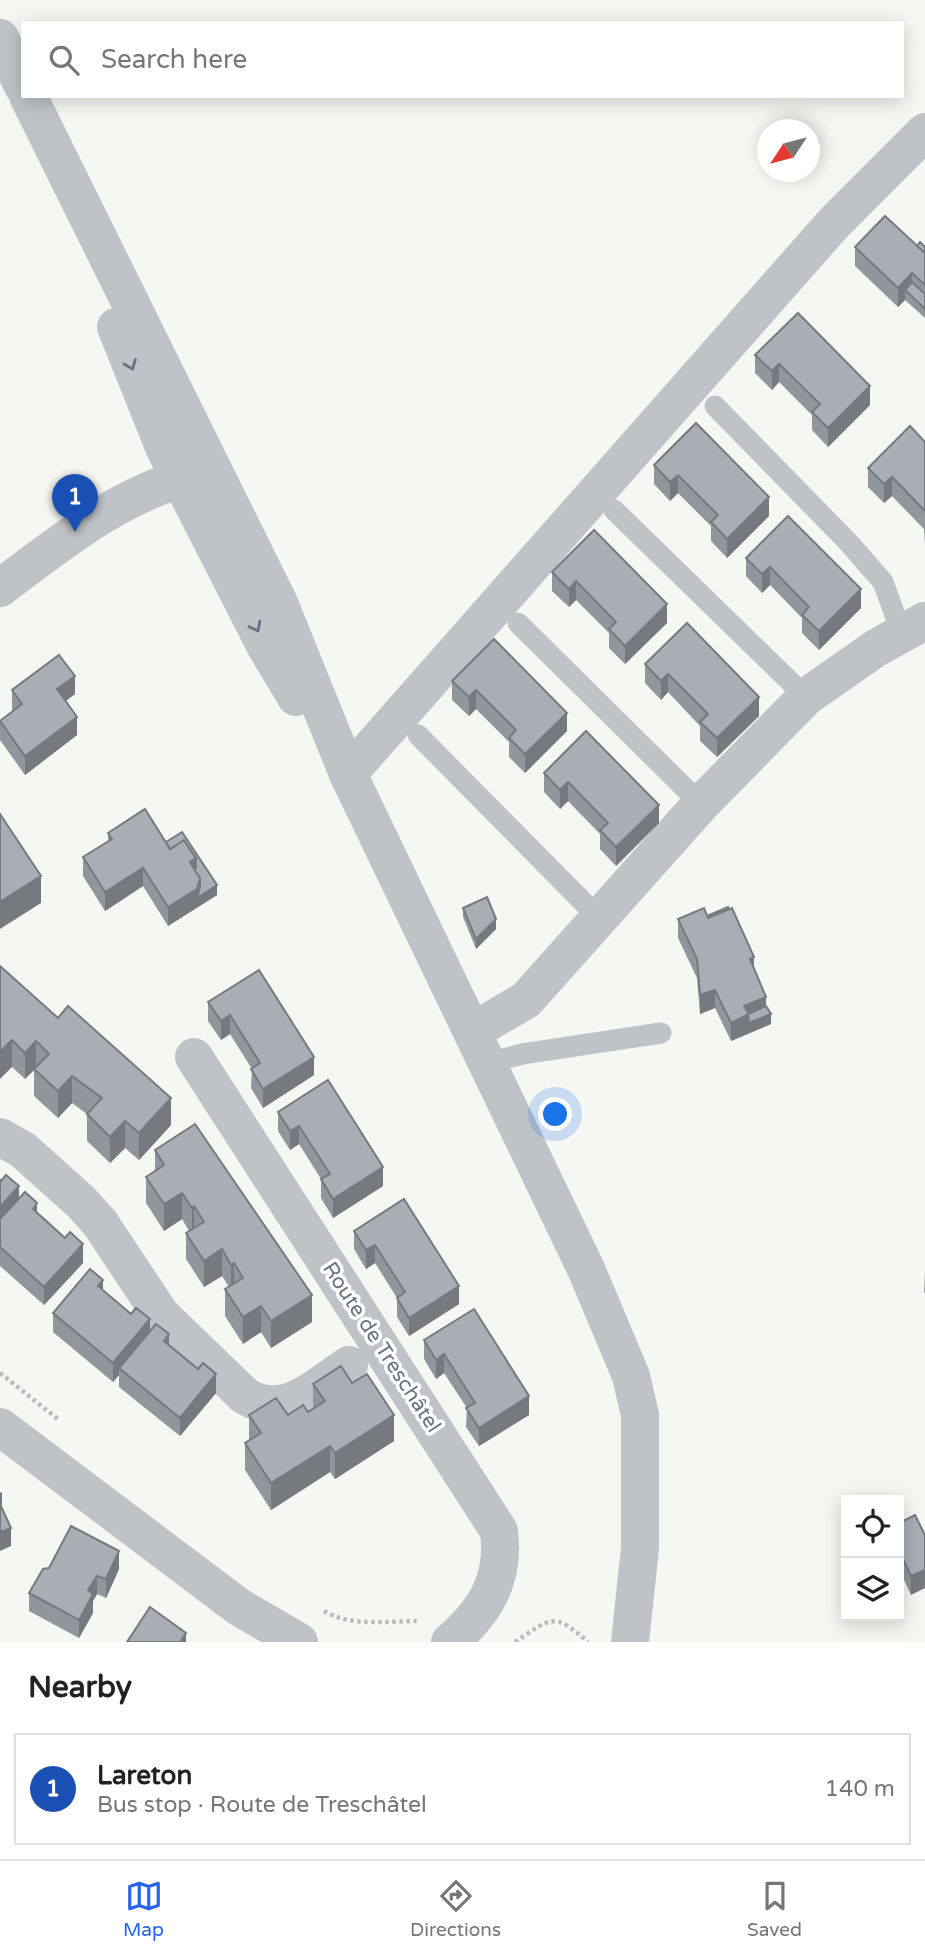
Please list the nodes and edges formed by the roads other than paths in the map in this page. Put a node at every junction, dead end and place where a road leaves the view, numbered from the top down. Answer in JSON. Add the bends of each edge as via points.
{"nodes":[{"id":1,"x":0,"y":38,"type":"edge"},
{"id":2,"x":21,"y":84,"type":"edge"},
{"id":3,"x":27,"y":98,"type":"edge"},
{"id":4,"x":28,"y":98,"type":"edge"},
{"id":5,"x":925,"y":132,"type":"edge"},
{"id":6,"x":715,"y":406,"type":"dead end"},
{"id":7,"x":199,"y":443,"type":"junction"},
{"id":8,"x":181,"y":479,"type":"junction"},
{"id":9,"x":614,"y":510,"type":"dead end"},
{"id":10,"x":0,"y":588,"type":"edge"},
{"id":11,"x":279,"y":603,"type":"junction"},
{"id":12,"x":518,"y":623,"type":"dead end"},
{"id":13,"x":914,"y":628,"type":"edge"},
{"id":14,"x":806,"y":697,"type":"junction"},
{"id":15,"x":418,"y":735,"type":"dead end"},
{"id":16,"x":348,"y":774,"type":"junction"},
{"id":17,"x":701,"y":804,"type":"junction"},
{"id":18,"x":598,"y":917,"type":"junction"},
{"id":19,"x":661,"y":1033,"type":"dead end"},
{"id":20,"x":481,"y":1047,"type":"junction"},
{"id":21,"x":194,"y":1057,"type":"dead end"},
{"id":22,"x":0,"y":1138,"type":"edge"},
{"id":23,"x":349,"y":1365,"type":"dead end"},
{"id":24,"x":0,"y":1427,"type":"edge"},
{"id":25,"x":463,"y":1631,"type":"edge"},
{"id":26,"x":299,"y":1642,"type":"edge"},
{"id":27,"x":630,"y":1642,"type":"edge"}],
"edges":[{"from":1,"to":2,"type":"street"},
{"from":3,"to":8,"type":"street","one_way":true,"via":[[164,447]]},
{"from":4,"to":7,"type":"street"},
{"from":5,"to":16,"type":"street","via":[[833,225]]},
{"from":6,"to":13,"type":"lane","via":[[849,543]]},
{"from":7,"to":8,"type":"street","via":[[196,464]]},
{"from":7,"to":11,"type":"street"},
{"from":8,"to":10,"type":"street","via":[[106,513]]},
{"from":8,"to":11,"type":"street","via":[[191,477],[204,486],[243,565]]},
{"from":8,"to":16,"type":"street","one_way":true,"via":[[266,647],[317,733]]},
{"from":9,"to":14,"type":"lane"},
{"from":11,"to":16,"type":"street"},
{"from":12,"to":17,"type":"lane"},
{"from":13,"to":14,"type":"street"},
{"from":14,"to":17,"type":"street"},
{"from":15,"to":18,"type":"lane"},
{"from":16,"to":20,"type":"street"},
{"from":17,"to":18,"type":"street"},
{"from":18,"to":20,"type":"street"},
{"from":19,"to":20,"type":"lane","via":[[522,1054]]},
{"from":20,"to":27,"type":"street","via":[[631,1376],[640,1415],[640,1548]]},
{"from":21,"to":25,"type":"street","name":"Route de Treschâtel","via":[[499,1531],[502,1555],[495,1584]]},
{"from":22,"to":23,"type":"street","via":[[23,1150],[81,1202],[161,1315],[245,1396],[260,1405],[291,1402]]},
{"from":24,"to":26,"type":"street","via":[[239,1607]]}]}
